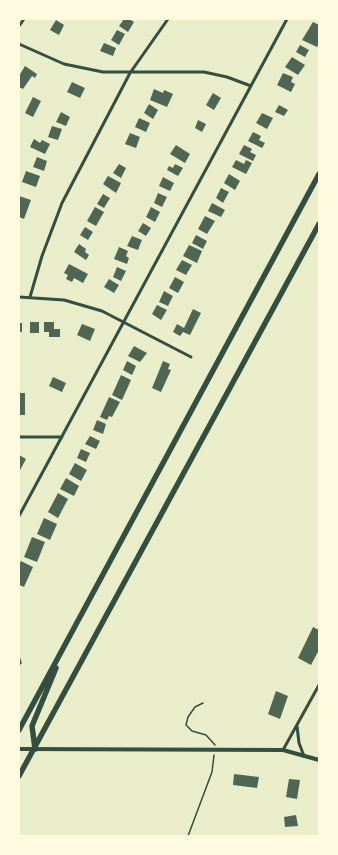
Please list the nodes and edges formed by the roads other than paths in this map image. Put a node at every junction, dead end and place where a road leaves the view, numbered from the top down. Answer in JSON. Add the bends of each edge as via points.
{"nodes":[{"id":1,"x":24,"y":19,"type":"edge"},
{"id":2,"x":168,"y":19,"type":"edge"},
{"id":3,"x":287,"y":19,"type":"edge"},
{"id":4,"x":19,"y":26,"type":"edge"},
{"id":5,"x":19,"y":44,"type":"edge"},
{"id":6,"x":130,"y":73,"type":"junction"},
{"id":7,"x":251,"y":86,"type":"junction"},
{"id":8,"x":319,"y":174,"type":"edge"},
{"id":9,"x":319,"y":224,"type":"edge"},
{"id":10,"x":19,"y":297,"type":"edge"},
{"id":11,"x":30,"y":297,"type":"junction"},
{"id":12,"x":124,"y":322,"type":"junction"},
{"id":13,"x":191,"y":357,"type":"dead end"},
{"id":14,"x":19,"y":437,"type":"edge"},
{"id":15,"x":62,"y":437,"type":"junction"},
{"id":16,"x":19,"y":516,"type":"edge"},
{"id":17,"x":67,"y":640,"type":"junction"},
{"id":18,"x":19,"y":657,"type":"edge"},
{"id":19,"x":19,"y":665,"type":"edge"},
{"id":20,"x":319,"y":685,"type":"edge"},
{"id":21,"x":297,"y":724,"type":"junction"},
{"id":22,"x":19,"y":730,"type":"edge"},
{"id":23,"x":19,"y":749,"type":"edge"},
{"id":24,"x":35,"y":749,"type":"junction"},
{"id":25,"x":283,"y":750,"type":"junction"},
{"id":26,"x":304,"y":756,"type":"junction"},
{"id":27,"x":319,"y":760,"type":"edge"},
{"id":28,"x":19,"y":776,"type":"edge"}],
"edges":[{"from":1,"to":4,"type":"street"},
{"from":2,"to":6,"type":"street"},
{"from":3,"to":7,"type":"street"},
{"from":5,"to":6,"type":"street","via":[[64,64],[103,72]]},
{"from":6,"to":7,"type":"street","via":[[204,72]]},
{"from":6,"to":11,"type":"street","via":[[62,203]]},
{"from":7,"to":12,"type":"street"},
{"from":8,"to":17,"type":"highway"},
{"from":9,"to":24,"type":"highway"},
{"from":10,"to":11,"type":"street"},
{"from":11,"to":12,"type":"street","via":[[83,304],[102,310]]},
{"from":12,"to":13,"type":"street"},
{"from":12,"to":15,"type":"street"},
{"from":14,"to":15,"type":"street"},
{"from":15,"to":16,"type":"street"},
{"from":17,"to":22,"type":"highway"},
{"from":17,"to":24,"type":"highway","via":[[32,726]]},
{"from":18,"to":19,"type":"lane"},
{"from":20,"to":21,"type":"street"},
{"from":21,"to":25,"type":"street"},
{"from":21,"to":26,"type":"street","via":[[299,743]]},
{"from":23,"to":24,"type":"street"},
{"from":24,"to":25,"type":"street"},
{"from":24,"to":28,"type":"highway"},
{"from":25,"to":26,"type":"street"},
{"from":26,"to":27,"type":"street"}]}
